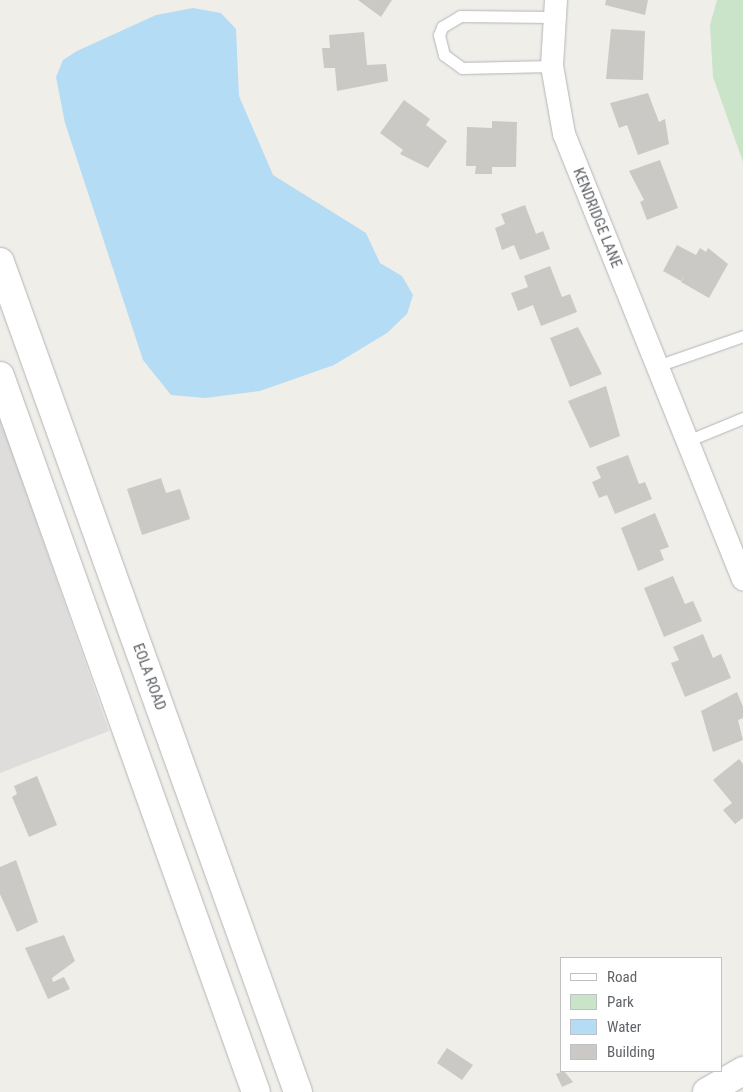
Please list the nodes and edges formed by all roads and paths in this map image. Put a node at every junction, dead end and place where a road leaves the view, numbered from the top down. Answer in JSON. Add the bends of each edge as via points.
{"nodes":[{"id":1,"x":554,"y":9,"type":"edge"},
{"id":2,"x":552,"y":66,"type":"junction"},
{"id":3,"x":1,"y":268,"type":"edge"},
{"id":4,"x":743,"y":336,"type":"edge"},
{"id":5,"x":657,"y":366,"type":"junction"},
{"id":6,"x":0,"y":376,"type":"edge"},
{"id":7,"x":743,"y":418,"type":"edge"},
{"id":8,"x":687,"y":441,"type":"junction"},
{"id":9,"x":743,"y":580,"type":"edge"},
{"id":10,"x":743,"y":1071,"type":"edge"},
{"id":11,"x":256,"y":1092,"type":"edge"},
{"id":12,"x":298,"y":1092,"type":"edge"},
{"id":13,"x":707,"y":1092,"type":"edge"}],
"edges":[{"from":1,"to":2,"type":"street","name":"KENDRIDGE LANE"},
{"from":1,"to":2,"type":"lane","name":"KENDRIDGE LANE","via":[[460,16],[442,27],[439,35],[444,55],[462,68]]},
{"from":2,"to":5,"type":"street","name":"KENDRIDGE LANE","via":[[564,134]]},
{"from":3,"to":12,"type":"main road","name":"EOLA ROAD"},
{"from":4,"to":5,"type":"lane"},
{"from":5,"to":8,"type":"street","name":"KENDRIDGE LANE"},
{"from":6,"to":11,"type":"main road"},
{"from":7,"to":8,"type":"lane"},
{"from":8,"to":9,"type":"street","name":"KENDRIDGE LANE"},
{"from":10,"to":13,"type":"main road"}]}
